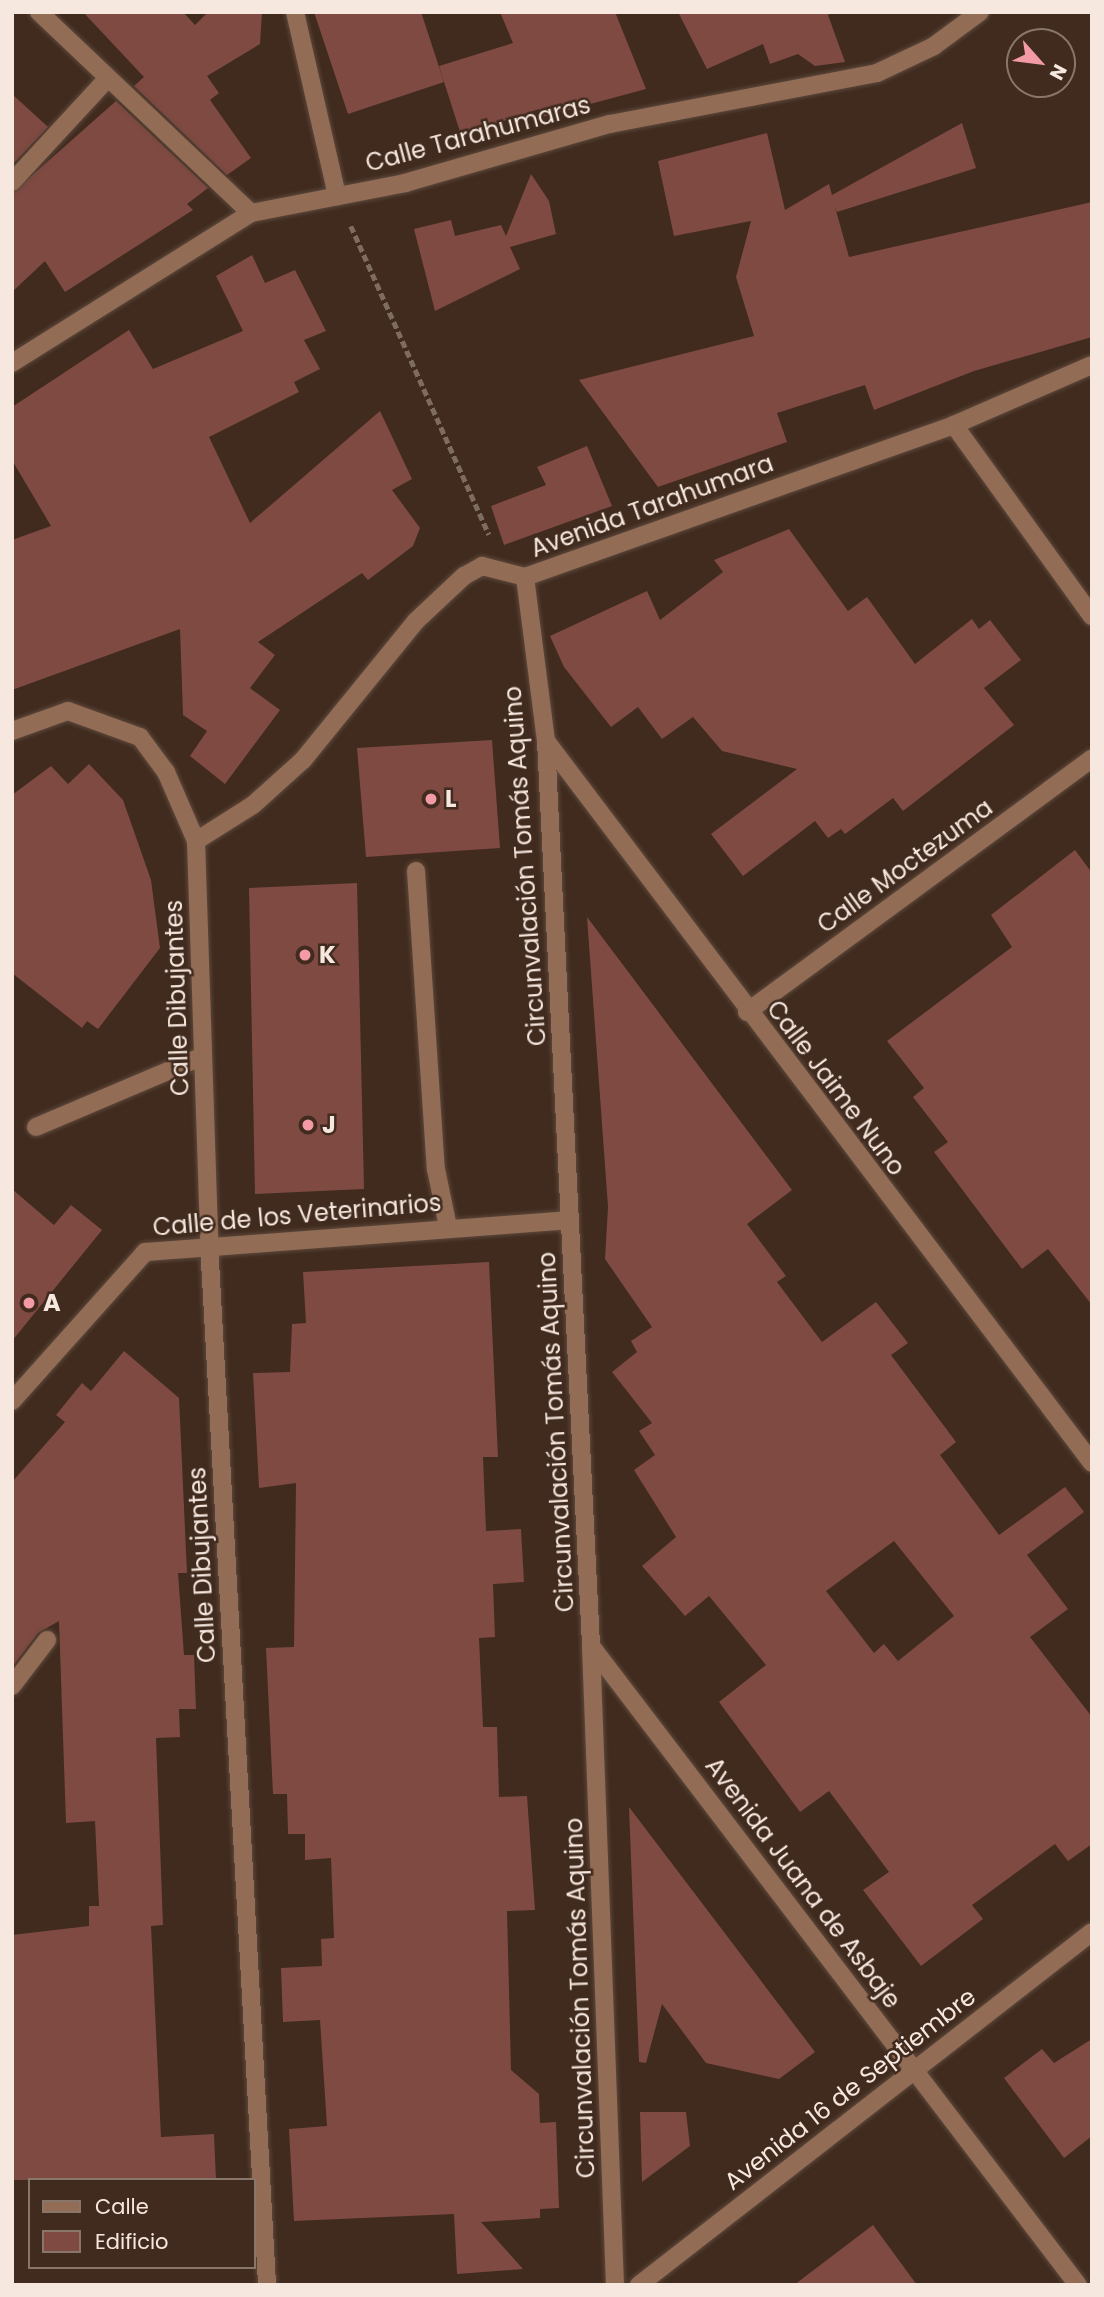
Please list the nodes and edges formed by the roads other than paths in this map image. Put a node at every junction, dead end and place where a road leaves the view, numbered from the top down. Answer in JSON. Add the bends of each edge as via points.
{"nodes":[{"id":1,"x":39,"y":12,"type":"edge"},
{"id":2,"x":295,"y":12,"type":"edge"},
{"id":3,"x":980,"y":12,"type":"edge"},
{"id":4,"x":107,"y":79,"type":"junction"},
{"id":5,"x":12,"y":182,"type":"edge"},
{"id":6,"x":337,"y":196,"type":"junction"},
{"id":7,"x":251,"y":213,"type":"junction"},
{"id":8,"x":12,"y":363,"type":"edge"},
{"id":9,"x":1092,"y":365,"type":"edge"},
{"id":10,"x":954,"y":425,"type":"junction"},
{"id":11,"x":525,"y":578,"type":"junction"},
{"id":12,"x":1092,"y":616,"type":"edge"},
{"id":13,"x":12,"y":731,"type":"edge"},
{"id":14,"x":545,"y":741,"type":"junction"},
{"id":15,"x":1092,"y":759,"type":"edge"},
{"id":16,"x":196,"y":841,"type":"junction"},
{"id":17,"x":416,"y":870,"type":"dead end"},
{"id":18,"x":747,"y":1012,"type":"junction"},
{"id":19,"x":203,"y":1056,"type":"junction"},
{"id":20,"x":36,"y":1128,"type":"dead end"},
{"id":21,"x":569,"y":1220,"type":"junction"},
{"id":22,"x":448,"y":1227,"type":"junction"},
{"id":23,"x":209,"y":1243,"type":"junction"},
{"id":24,"x":12,"y":1401,"type":"edge"},
{"id":25,"x":1092,"y":1463,"type":"edge"},
{"id":26,"x":47,"y":1640,"type":"dead end"},
{"id":27,"x":591,"y":1646,"type":"junction"},
{"id":28,"x":12,"y":1686,"type":"edge"},
{"id":29,"x":1092,"y":1932,"type":"edge"},
{"id":30,"x":914,"y":2069,"type":"junction"},
{"id":31,"x":267,"y":2285,"type":"edge"},
{"id":32,"x":615,"y":2285,"type":"edge"},
{"id":33,"x":639,"y":2285,"type":"edge"},
{"id":34,"x":1078,"y":2285,"type":"edge"}],
"edges":[{"from":1,"to":4,"type":"street"},
{"from":2,"to":6,"type":"street"},
{"from":3,"to":6,"type":"street","name":"Calle Tarahumaras","via":[[933,46],[877,73],[610,124],[405,183]]},
{"from":4,"to":5,"type":"street"},
{"from":4,"to":7,"type":"street"},
{"from":6,"to":7,"type":"street","name":"Calle Tarahumaras"},
{"from":7,"to":8,"type":"street","name":"Calle Tarahumaras"},
{"from":9,"to":10,"type":"street","name":"Avenida Tarahumara"},
{"from":10,"to":11,"type":"street","name":"Avenida Tarahumara"},
{"from":10,"to":12,"type":"street"},
{"from":11,"to":14,"type":"street","name":"Circunvalación Tomás Aquino"},
{"from":11,"to":16,"type":"street","name":"Avenida Tarahumara","via":[[503,567],[482,566],[464,576],[416,621],[303,760],[253,805]]},
{"from":13,"to":16,"type":"street","via":[[68,711],[140,737],[166,772]]},
{"from":14,"to":18,"type":"street","name":"Calle Jaime Nuno"},
{"from":14,"to":21,"type":"street","name":"Circunvalación Tomás Aquino"},
{"from":15,"to":18,"type":"street","name":"Calle Moctezuma"},
{"from":16,"to":19,"type":"street","name":"Calle Dibujantes"},
{"from":17,"to":22,"type":"street","via":[[436,1169]]},
{"from":18,"to":25,"type":"street","name":"Calle Jaime Nuno"},
{"from":19,"to":20,"type":"street"},
{"from":19,"to":23,"type":"street","name":"Calle Dibujantes"},
{"from":21,"to":22,"type":"street","name":"Calle de los Veterinarios"},
{"from":21,"to":27,"type":"street","name":"Circunvalación Tomás Aquino"},
{"from":22,"to":23,"type":"street","name":"Calle de los Veterinarios"},
{"from":23,"to":24,"type":"street","name":"Calle de los Veterinarios","via":[[135,1256]]},
{"from":23,"to":31,"type":"street","name":"Calle Dibujantes"},
{"from":26,"to":28,"type":"street"},
{"from":27,"to":30,"type":"street","name":"Avenida Juana de Asbaje"},
{"from":27,"to":32,"type":"street","name":"Circunvalación Tomás Aquino"},
{"from":29,"to":30,"type":"street","name":"Avenida 16 de Septiembre"},
{"from":30,"to":33,"type":"street","name":"Avenida 16 de Septiembre"},
{"from":30,"to":34,"type":"street","name":"Avenida Juana de Asbaje"}]}
